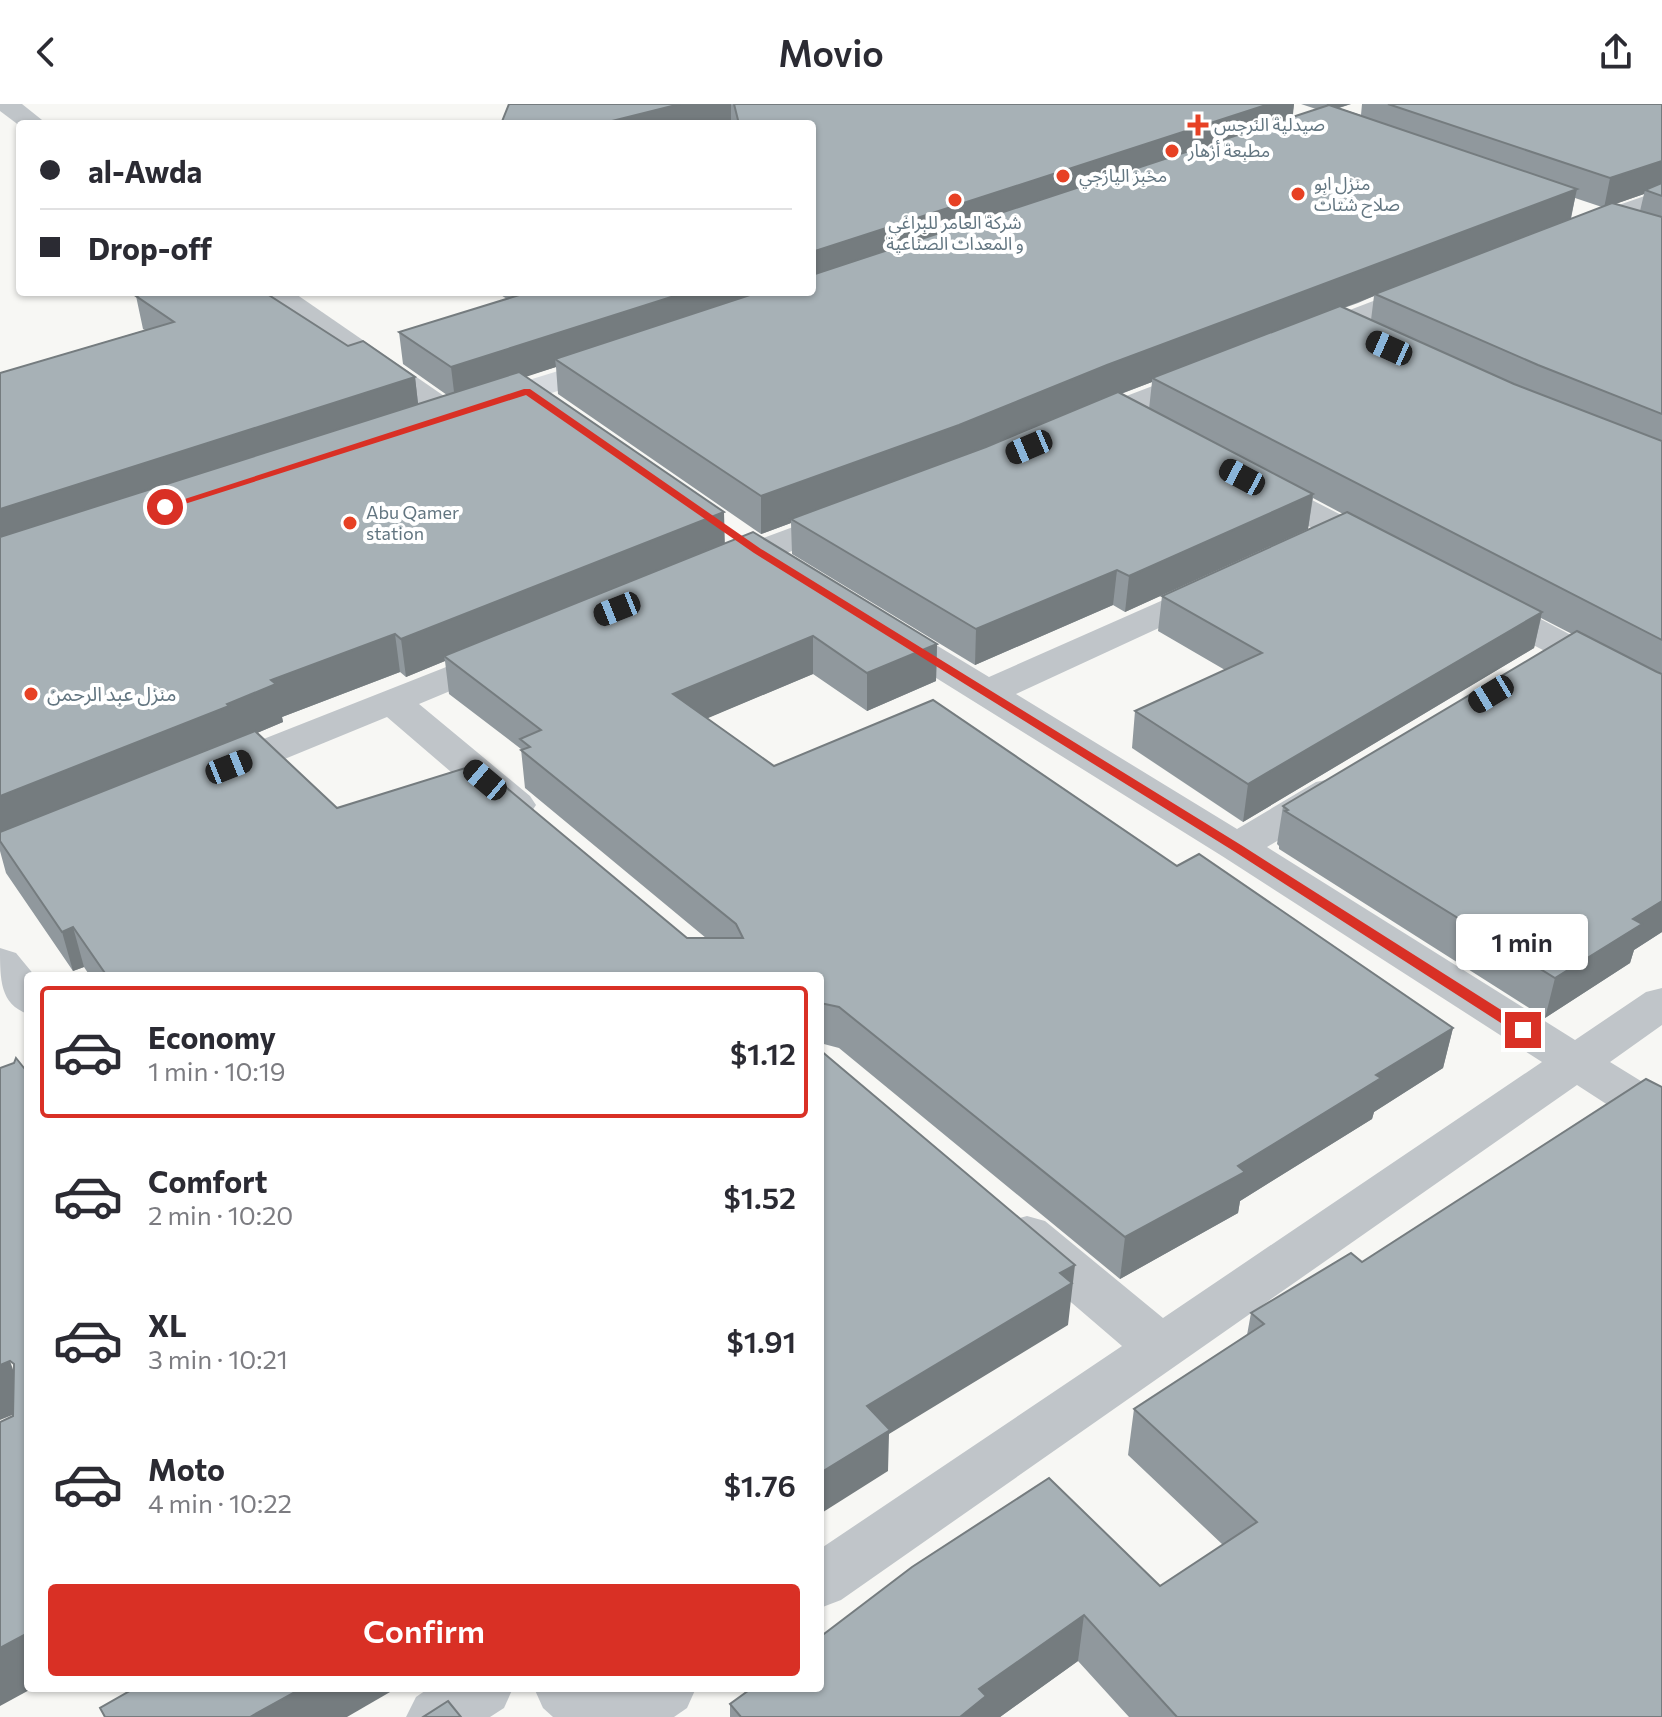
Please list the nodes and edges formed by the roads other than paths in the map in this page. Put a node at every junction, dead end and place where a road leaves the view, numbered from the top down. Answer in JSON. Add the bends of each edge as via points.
{"nodes":[{"id":1,"x":6,"y":104,"type":"edge"},
{"id":2,"x":28,"y":120,"type":"edge"},
{"id":3,"x":1662,"y":198,"type":"edge"},
{"id":4,"x":1561,"y":204,"type":"edge"},
{"id":5,"x":1605,"y":219,"type":"junction"},
{"id":6,"x":1648,"y":235,"type":"edge"},
{"id":7,"x":1548,"y":241,"type":"edge"},
{"id":8,"x":1464,"y":274,"type":"edge"},
{"id":9,"x":280,"y":296,"type":"edge"},
{"id":10,"x":1337,"y":325,"type":"junction"},
{"id":11,"x":1379,"y":344,"type":"edge"},
{"id":12,"x":1278,"y":347,"type":"edge"},
{"id":13,"x":647,"y":351,"type":"edge"},
{"id":14,"x":1234,"y":365,"type":"edge"},
{"id":15,"x":527,"y":391,"type":"junction"},
{"id":16,"x":1116,"y":410,"type":"junction"},
{"id":17,"x":449,"y":414,"type":"junction"},
{"id":18,"x":565,"y":418,"type":"edge"},
{"id":19,"x":418,"y":424,"type":"edge"},
{"id":20,"x":1156,"y":431,"type":"edge"},
{"id":21,"x":1058,"y":434,"type":"edge"},
{"id":22,"x":1236,"y":473,"type":"edge"},
{"id":23,"x":871,"y":508,"type":"edge"},
{"id":24,"x":719,"y":525,"type":"edge"},
{"id":25,"x":1342,"y":530,"type":"junction"},
{"id":26,"x":1299,"y":550,"type":"edge"},
{"id":27,"x":757,"y":551,"type":"junction"},
{"id":28,"x":1412,"y":567,"type":"edge"},
{"id":29,"x":798,"y":576,"type":"edge"},
{"id":30,"x":1242,"y":576,"type":"edge"},
{"id":31,"x":684,"y":581,"type":"edge"},
{"id":32,"x":1455,"y":589,"type":"edge"},
{"id":33,"x":852,"y":610,"type":"edge"},
{"id":34,"x":538,"y":641,"type":"edge"},
{"id":35,"x":1567,"y":648,"type":"junction"},
{"id":36,"x":1527,"y":672,"type":"edge"},
{"id":37,"x":986,"y":693,"type":"junction"},
{"id":38,"x":1662,"y":698,"type":"edge"},
{"id":39,"x":392,"y":701,"type":"junction"},
{"id":40,"x":1356,"y":776,"type":"edge"},
{"id":41,"x":186,"y":784,"type":"edge"},
{"id":42,"x":549,"y":834,"type":"edge"},
{"id":43,"x":1237,"y":847,"type":"junction"},
{"id":44,"x":0,"y":963,"type":"edge"},
{"id":45,"x":24,"y":994,"type":"edge"},
{"id":46,"x":1662,"y":1003,"type":"edge"},
{"id":47,"x":1575,"y":1064,"type":"junction"},
{"id":48,"x":1662,"y":1117,"type":"edge"},
{"id":49,"x":992,"y":1205,"type":"edge"},
{"id":50,"x":1163,"y":1349,"type":"junction"},
{"id":51,"x":824,"y":1579,"type":"edge"},
{"id":52,"x":476,"y":1692,"type":"edge"},
{"id":53,"x":570,"y":1692,"type":"edge"},
{"id":54,"x":659,"y":1692,"type":"edge"},
{"id":55,"x":438,"y":1717,"type":"edge"},
{"id":56,"x":598,"y":1717,"type":"edge"},
{"id":57,"x":622,"y":1717,"type":"edge"}],
"edges":[{"from":1,"to":2,"type":"street"},
{"from":3,"to":5,"type":"street"},
{"from":4,"to":5,"type":"street"},
{"from":5,"to":6,"type":"street"},
{"from":5,"to":7,"type":"street"},
{"from":8,"to":10,"type":"street"},
{"from":9,"to":17,"type":"street"},
{"from":10,"to":11,"type":"street"},
{"from":10,"to":12,"type":"street"},
{"from":13,"to":15,"type":"main road"},
{"from":14,"to":16,"type":"street"},
{"from":15,"to":17,"type":"main road"},
{"from":15,"to":18,"type":"street"},
{"from":16,"to":20,"type":"street"},
{"from":16,"to":21,"type":"street"},
{"from":17,"to":19,"type":"main road"},
{"from":22,"to":25,"type":"street"},
{"from":23,"to":27,"type":"street"},
{"from":24,"to":27,"type":"street"},
{"from":25,"to":26,"type":"street"},
{"from":25,"to":28,"type":"street"},
{"from":27,"to":29,"type":"street"},
{"from":27,"to":31,"type":"street"},
{"from":30,"to":37,"type":"street"},
{"from":32,"to":35,"type":"street"},
{"from":33,"to":37,"type":"street"},
{"from":34,"to":39,"type":"street"},
{"from":35,"to":36,"type":"street"},
{"from":35,"to":38,"type":"street"},
{"from":37,"to":43,"type":"street"},
{"from":39,"to":41,"type":"street"},
{"from":39,"to":42,"type":"street"},
{"from":40,"to":43,"type":"street"},
{"from":43,"to":47,"type":"street"},
{"from":44,"to":45,"type":"street"},
{"from":46,"to":47,"type":"street"},
{"from":47,"to":48,"type":"street"},
{"from":47,"to":50,"type":"street"},
{"from":49,"to":50,"type":"street"},
{"from":50,"to":51,"type":"street"},
{"from":52,"to":55,"type":"street"},
{"from":53,"to":56,"type":"street"},
{"from":54,"to":57,"type":"street"}]}
